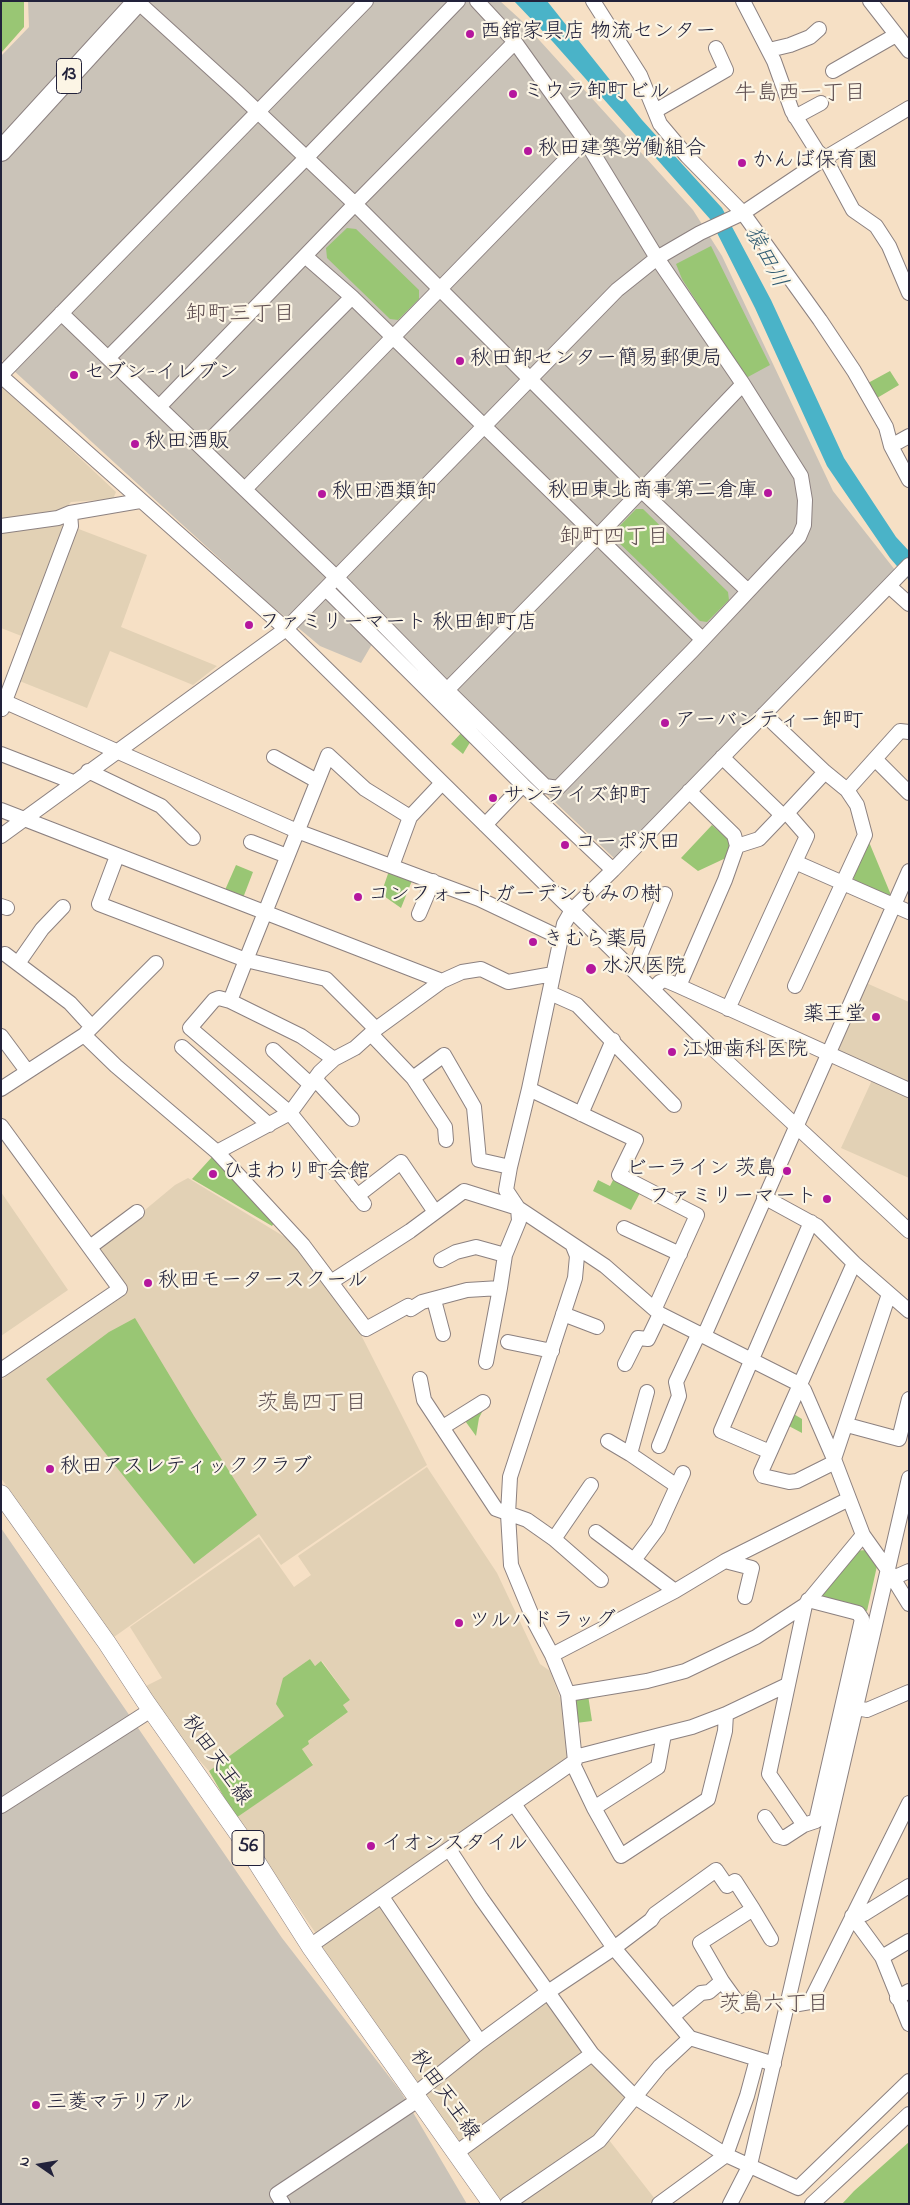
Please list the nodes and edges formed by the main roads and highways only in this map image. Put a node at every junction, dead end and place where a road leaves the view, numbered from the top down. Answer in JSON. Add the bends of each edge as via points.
{"nodes":[{"id":1,"x":138,"y":2,"type":"edge"},
{"id":2,"x":1,"y":151,"type":"edge"},
{"id":3,"x":1,"y":1494,"type":"edge"},
{"id":4,"x":492,"y":2204,"type":"edge"}],
"edges":[{"from":1,"to":2,"type":"highway","number":"13"},
{"from":3,"to":4,"type":"main road","name":"秋田天王線","number":"56","via":[[240,1836],[310,1946]]}]}
